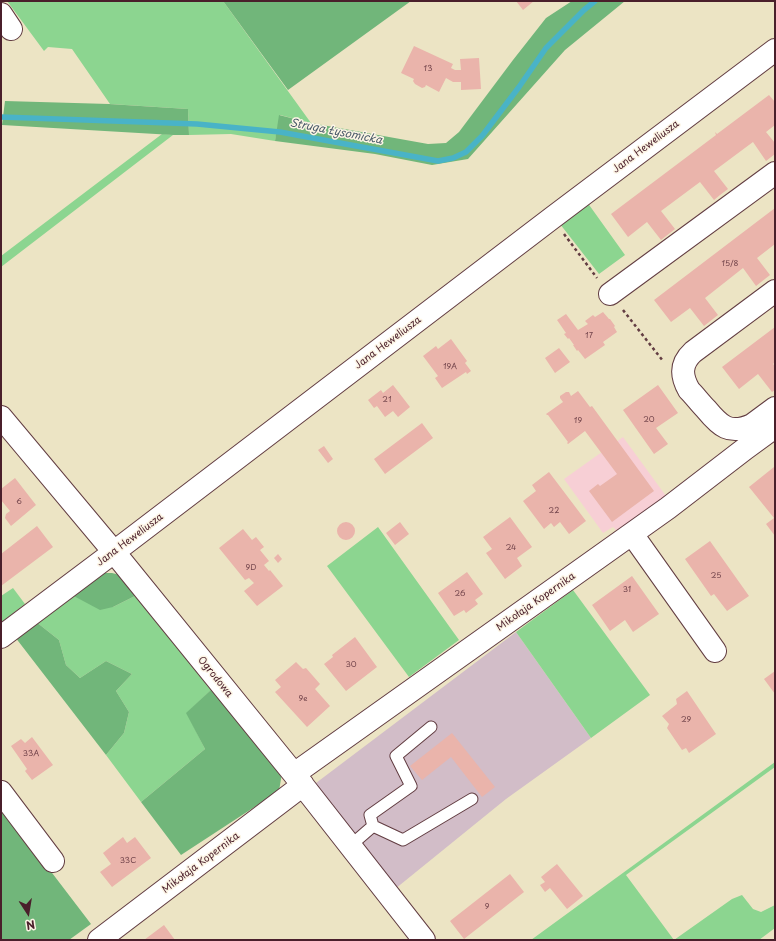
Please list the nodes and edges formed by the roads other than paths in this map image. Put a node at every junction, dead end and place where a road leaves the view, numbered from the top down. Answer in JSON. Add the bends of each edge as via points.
{"nodes":[{"id":1,"x":772,"y":58,"type":"edge"},
{"id":2,"x":775,"y":173,"type":"edge"},
{"id":3,"x":775,"y":291,"type":"edge"},
{"id":4,"x":610,"y":294,"type":"dead end"},
{"id":5,"x":775,"y":408,"type":"edge"},
{"id":6,"x":1,"y":417,"type":"edge"},
{"id":7,"x":775,"y":427,"type":"edge"},
{"id":8,"x":632,"y":534,"type":"junction"},
{"id":9,"x":114,"y":552,"type":"junction"},
{"id":10,"x":1,"y":637,"type":"edge"},
{"id":11,"x":715,"y":651,"type":"dead end"},
{"id":12,"x":431,"y":727,"type":"dead end"},
{"id":13,"x":298,"y":780,"type":"junction"},
{"id":14,"x":1,"y":792,"type":"edge"},
{"id":15,"x":472,"y":798,"type":"dead end"},
{"id":16,"x":373,"y":826,"type":"junction"},
{"id":17,"x":350,"y":846,"type":"junction"},
{"id":18,"x":53,"y":861,"type":"dead end"},
{"id":19,"x":99,"y":940,"type":"edge"},
{"id":20,"x":424,"y":940,"type":"edge"}],
"edges":[{"from":1,"to":9,"type":"street","name":"Jana Heweliusza","via":[[552,218]]},
{"from":2,"to":4,"type":"street"},
{"from":3,"to":5,"type":"street","via":[[693,352],[685,362],[683,373],[689,390],[717,423],[725,428],[738,429],[752,425]]},
{"from":6,"to":9,"type":"street","name":"Ogrodowa"},
{"from":7,"to":8,"type":"street","name":"Mikołaja Kopernika"},
{"from":8,"to":11,"type":"street"},
{"from":8,"to":13,"type":"street","name":"Mikołaja Kopernika"},
{"from":9,"to":10,"type":"street","name":"Jana Heweliusza"},
{"from":9,"to":13,"type":"street","name":"Ogrodowa"},
{"from":12,"to":16,"type":"lane","via":[[396,756],[411,786],[370,815]]},
{"from":13,"to":17,"type":"street","name":"Ogrodowa"},
{"from":13,"to":19,"type":"street","name":"Mikołaja Kopernika"},
{"from":14,"to":18,"type":"street"},
{"from":15,"to":16,"type":"lane","via":[[403,840]]},
{"from":16,"to":17,"type":"lane"},
{"from":17,"to":20,"type":"street","name":"Ogrodowa"}]}
